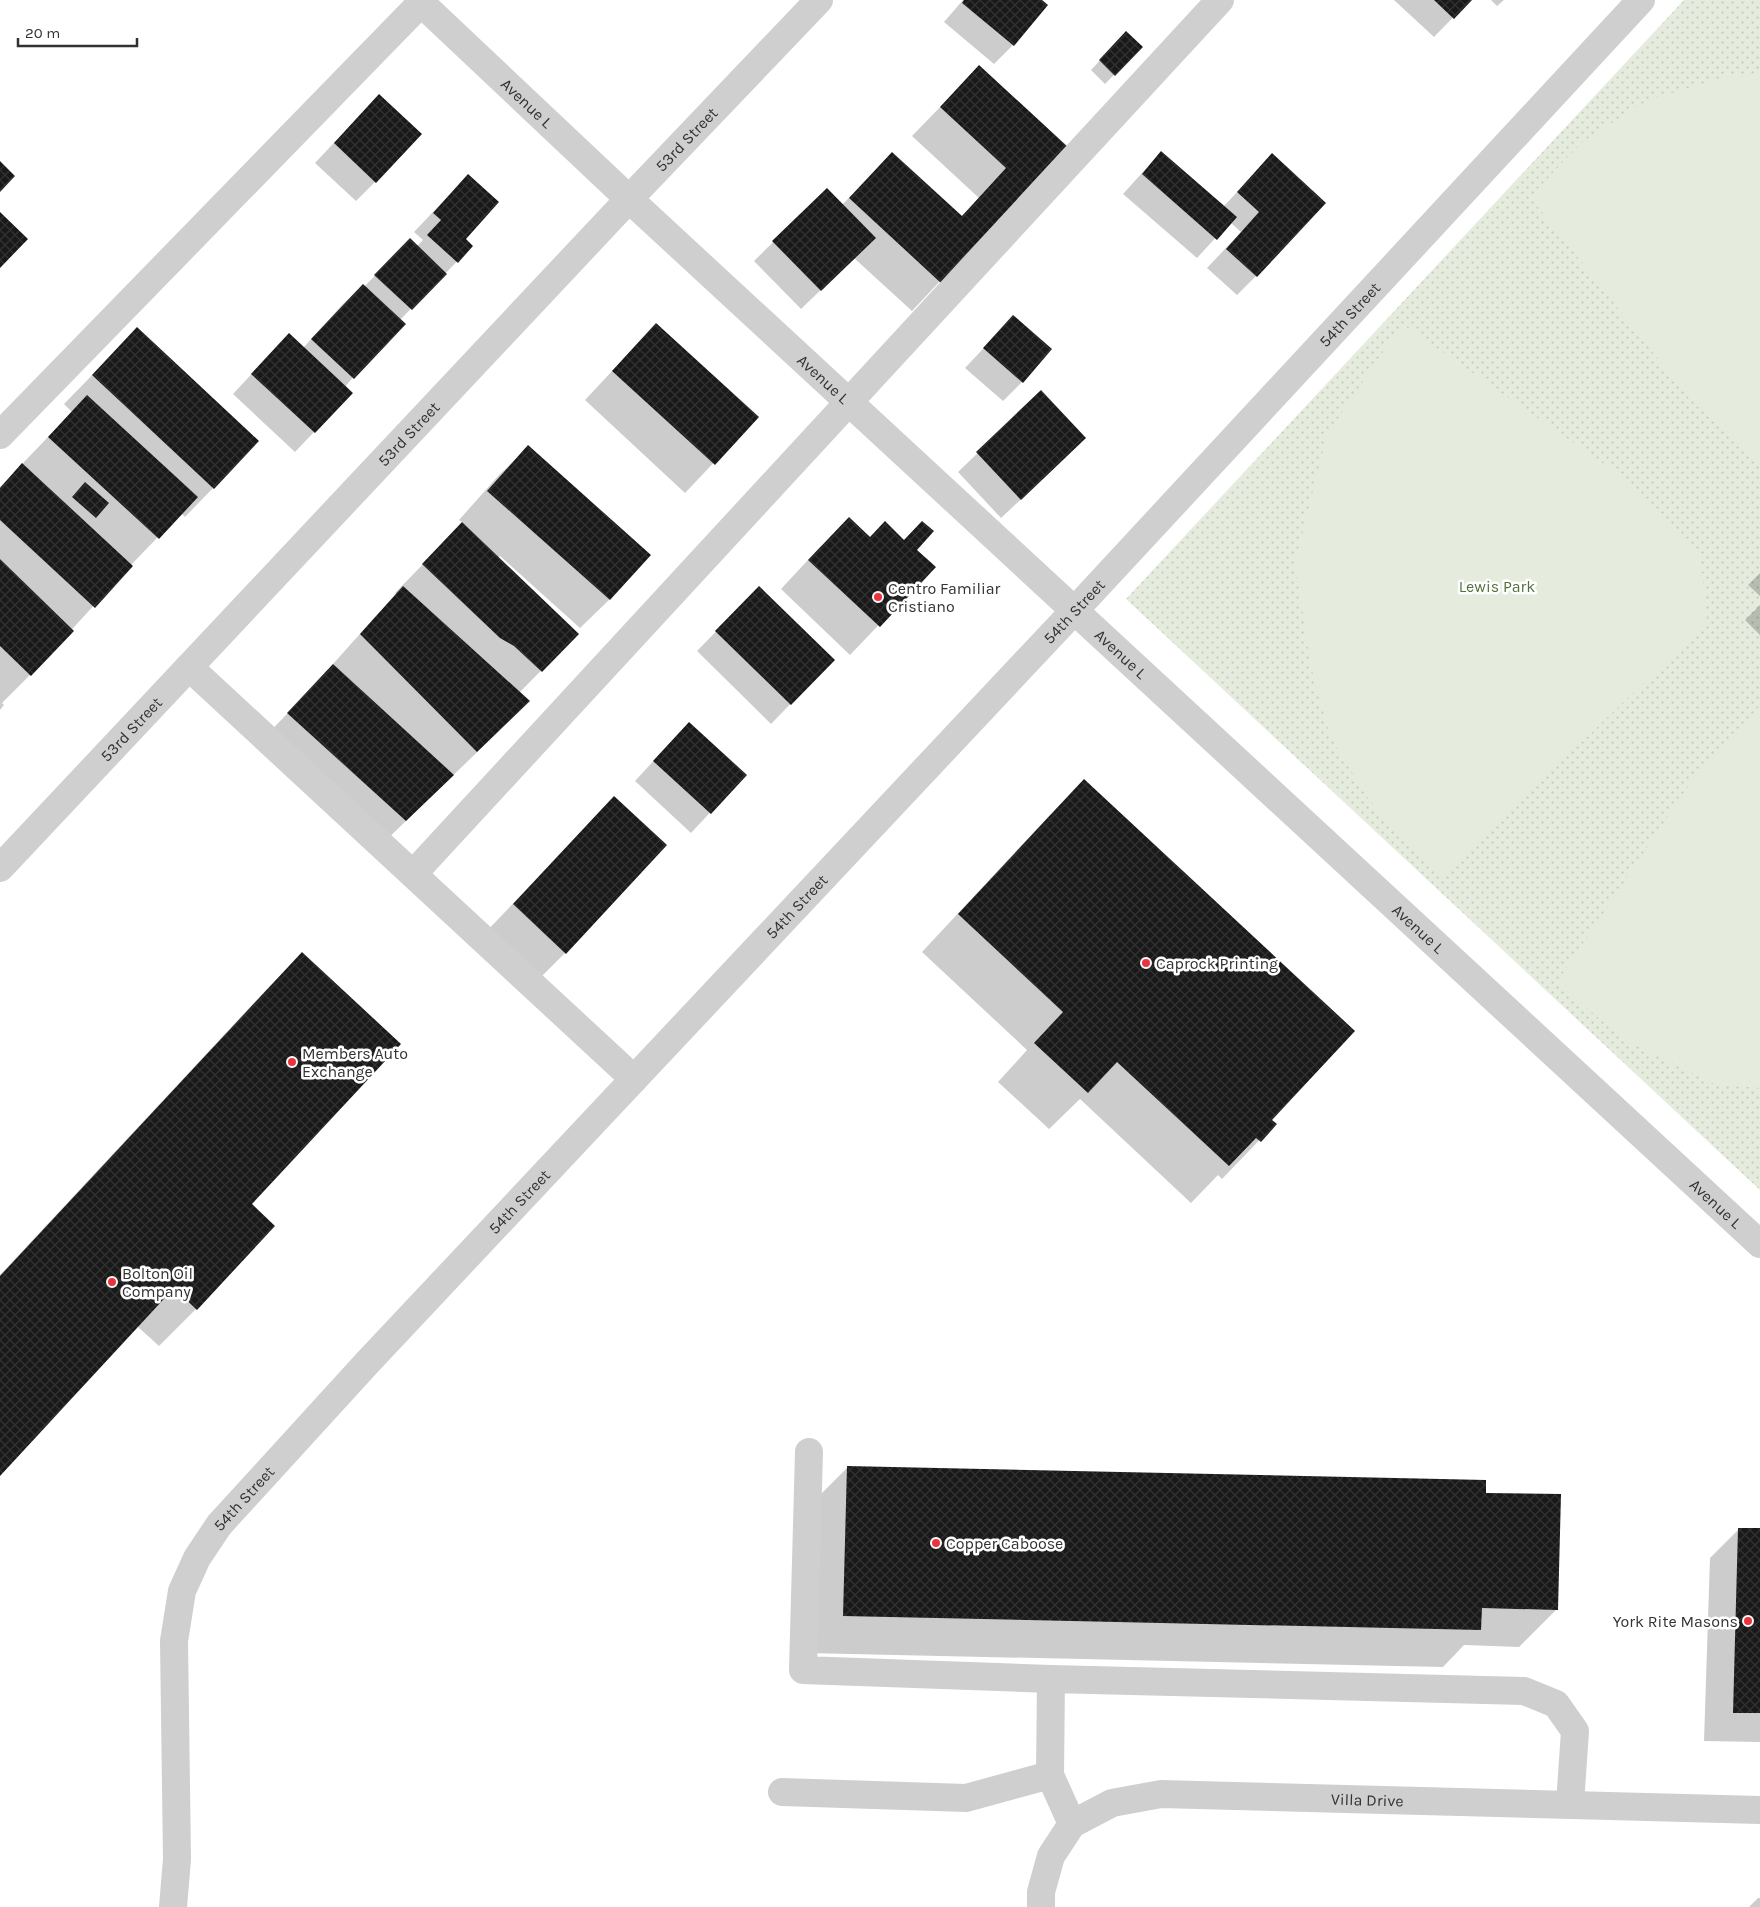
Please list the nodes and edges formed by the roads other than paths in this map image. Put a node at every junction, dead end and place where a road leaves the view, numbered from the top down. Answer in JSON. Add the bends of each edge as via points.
{"nodes":[{"id":1,"x":819,"y":0,"type":"edge"},
{"id":2,"x":1220,"y":0,"type":"edge"},
{"id":3,"x":1641,"y":0,"type":"edge"},
{"id":4,"x":419,"y":2,"type":"edge"},
{"id":5,"x":628,"y":199,"type":"junction"},
{"id":6,"x":848,"y":402,"type":"junction"},
{"id":7,"x":0,"y":435,"type":"edge"},
{"id":8,"x":1074,"y":611,"type":"junction"},
{"id":9,"x":189,"y":667,"type":"junction"},
{"id":10,"x":0,"y":868,"type":"edge"},
{"id":11,"x":413,"y":874,"type":"junction"},
{"id":12,"x":634,"y":1079,"type":"junction"},
{"id":13,"x":1760,"y":1244,"type":"edge"},
{"id":14,"x":809,"y":1452,"type":"dead end"},
{"id":15,"x":1051,"y":1679,"type":"junction"},
{"id":16,"x":1050,"y":1775,"type":"junction"},
{"id":17,"x":782,"y":1792,"type":"dead end"},
{"id":18,"x":1570,"y":1804,"type":"junction"},
{"id":19,"x":1760,"y":1810,"type":"edge"},
{"id":20,"x":1072,"y":1824,"type":"junction"},
{"id":21,"x":173,"y":1907,"type":"edge"},
{"id":22,"x":1041,"y":1907,"type":"edge"}],
"edges":[{"from":1,"to":5,"type":"street","name":"53rd Street"},
{"from":2,"to":6,"type":"street"},
{"from":3,"to":8,"type":"street","name":"54th Street"},
{"from":4,"to":5,"type":"street","name":"Avenue L"},
{"from":4,"to":7,"type":"street"},
{"from":5,"to":6,"type":"street","name":"Avenue L"},
{"from":5,"to":9,"type":"street","name":"53rd Street"},
{"from":6,"to":8,"type":"street","name":"Avenue L"},
{"from":6,"to":11,"type":"street"},
{"from":8,"to":12,"type":"street","name":"54th Street"},
{"from":8,"to":13,"type":"street","name":"Avenue L"},
{"from":9,"to":10,"type":"street","name":"53rd Street"},
{"from":9,"to":11,"type":"street"},
{"from":11,"to":12,"type":"street"},
{"from":12,"to":21,"type":"street","name":"54th Street","via":[[219,1525],[197,1558],[182,1591],[174,1641],[177,1859]]},
{"from":14,"to":15,"type":"street","via":[[803,1670]]},
{"from":15,"to":16,"type":"street"},
{"from":15,"to":18,"type":"street","via":[[1524,1691],[1556,1704],[1575,1731]]},
{"from":16,"to":17,"type":"street","via":[[966,1798]]},
{"from":16,"to":20,"type":"street"},
{"from":18,"to":19,"type":"street","name":"Villa Drive"},
{"from":18,"to":20,"type":"street","name":"Villa Drive","via":[[1162,1794],[1112,1803]]},
{"from":20,"to":22,"type":"street","name":"Villa Drive","via":[[1051,1856],[1041,1892]]}]}
